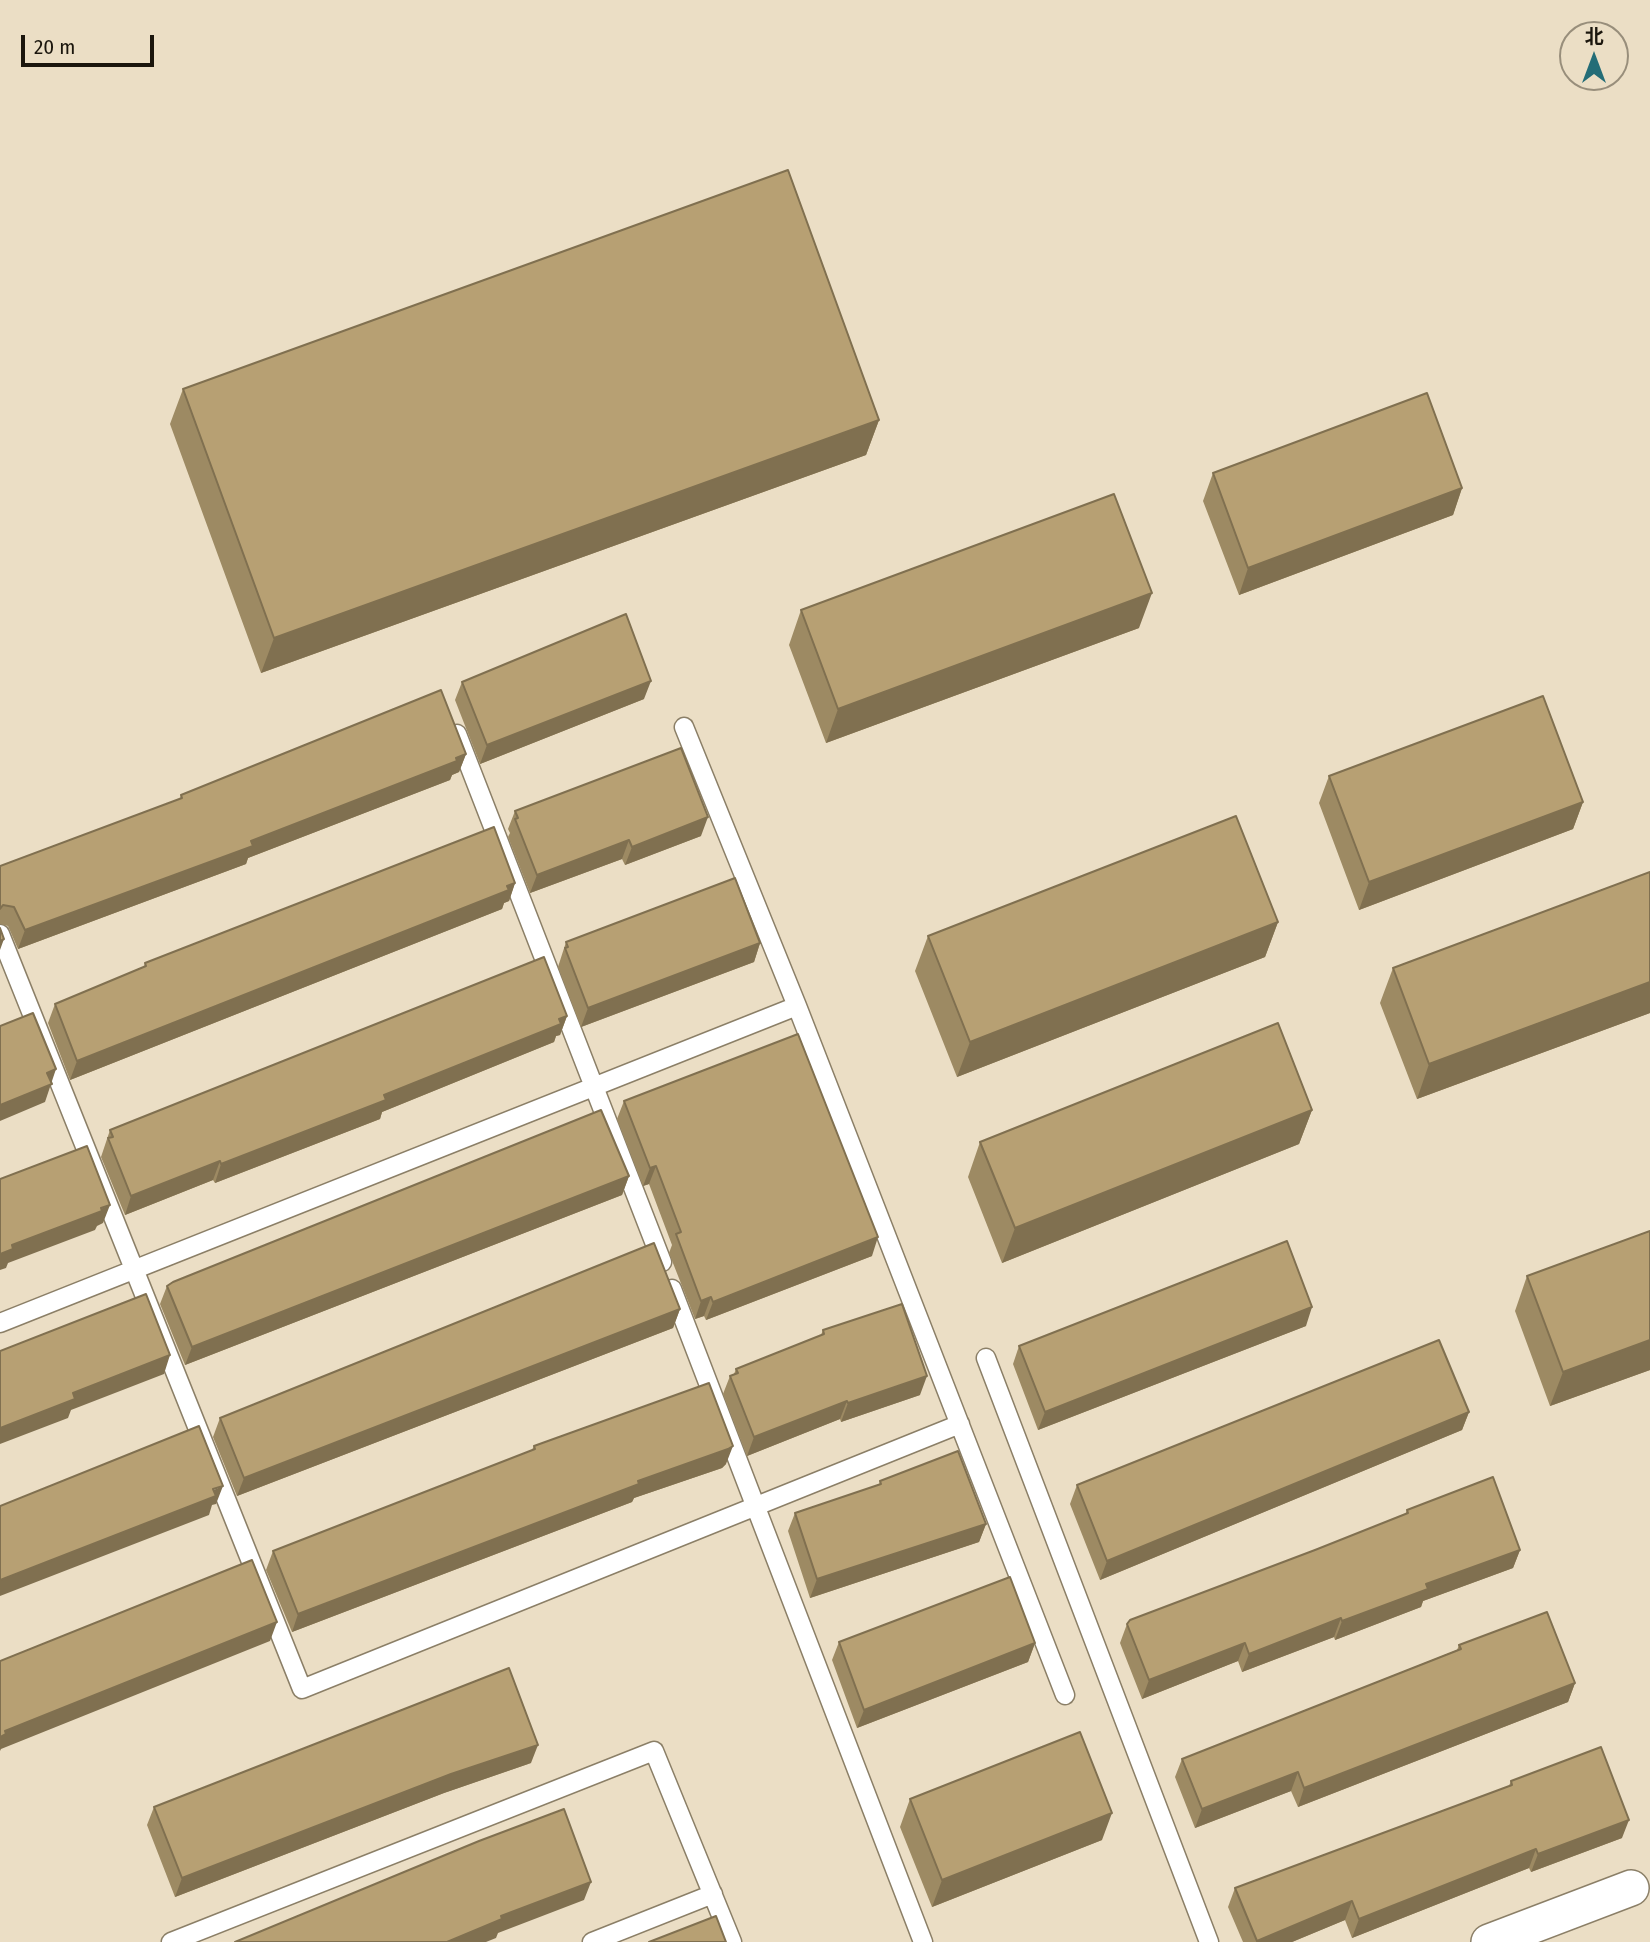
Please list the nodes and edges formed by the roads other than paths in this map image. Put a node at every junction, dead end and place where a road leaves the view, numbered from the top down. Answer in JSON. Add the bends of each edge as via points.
{"nodes":[{"id":1,"x":450,"y":717,"type":"edge"},
{"id":2,"x":684,"y":727,"type":"dead end"},
{"id":3,"x":0,"y":934,"type":"edge"},
{"id":4,"x":797,"y":1006,"type":"junction"},
{"id":5,"x":594,"y":1086,"type":"junction"},
{"id":6,"x":134,"y":1269,"type":"junction"},
{"id":7,"x":0,"y":1323,"type":"edge"},
{"id":8,"x":986,"y":1359,"type":"dead end"},
{"id":9,"x":960,"y":1424,"type":"junction"},
{"id":10,"x":757,"y":1506,"type":"junction"},
{"id":11,"x":1065,"y":1695,"type":"dead end"},
{"id":12,"x":1631,"y":1888,"type":"dead end"},
{"id":13,"x":713,"y":1894,"type":"junction"},
{"id":14,"x":171,"y":1942,"type":"edge"},
{"id":15,"x":592,"y":1942,"type":"edge"},
{"id":16,"x":732,"y":1942,"type":"edge"},
{"id":17,"x":923,"y":1942,"type":"edge"},
{"id":18,"x":1209,"y":1942,"type":"edge"},
{"id":19,"x":1489,"y":1942,"type":"edge"}],
"edges":[{"from":1,"to":5,"type":"lane"},
{"from":2,"to":4,"type":"lane"},
{"from":3,"to":6,"type":"lane"},
{"from":4,"to":5,"type":"lane"},
{"from":4,"to":9,"type":"lane"},
{"from":5,"to":6,"type":"lane"},
{"from":5,"to":10,"type":"lane"},
{"from":6,"to":7,"type":"lane"},
{"from":6,"to":10,"type":"lane","via":[[302,1689]]},
{"from":8,"to":18,"type":"lane"},
{"from":9,"to":10,"type":"lane"},
{"from":9,"to":11,"type":"lane"},
{"from":10,"to":17,"type":"lane"},
{"from":12,"to":19,"type":"street"},
{"from":13,"to":14,"type":"lane","via":[[654,1751]]},
{"from":13,"to":15,"type":"lane"},
{"from":13,"to":16,"type":"lane"}]}
